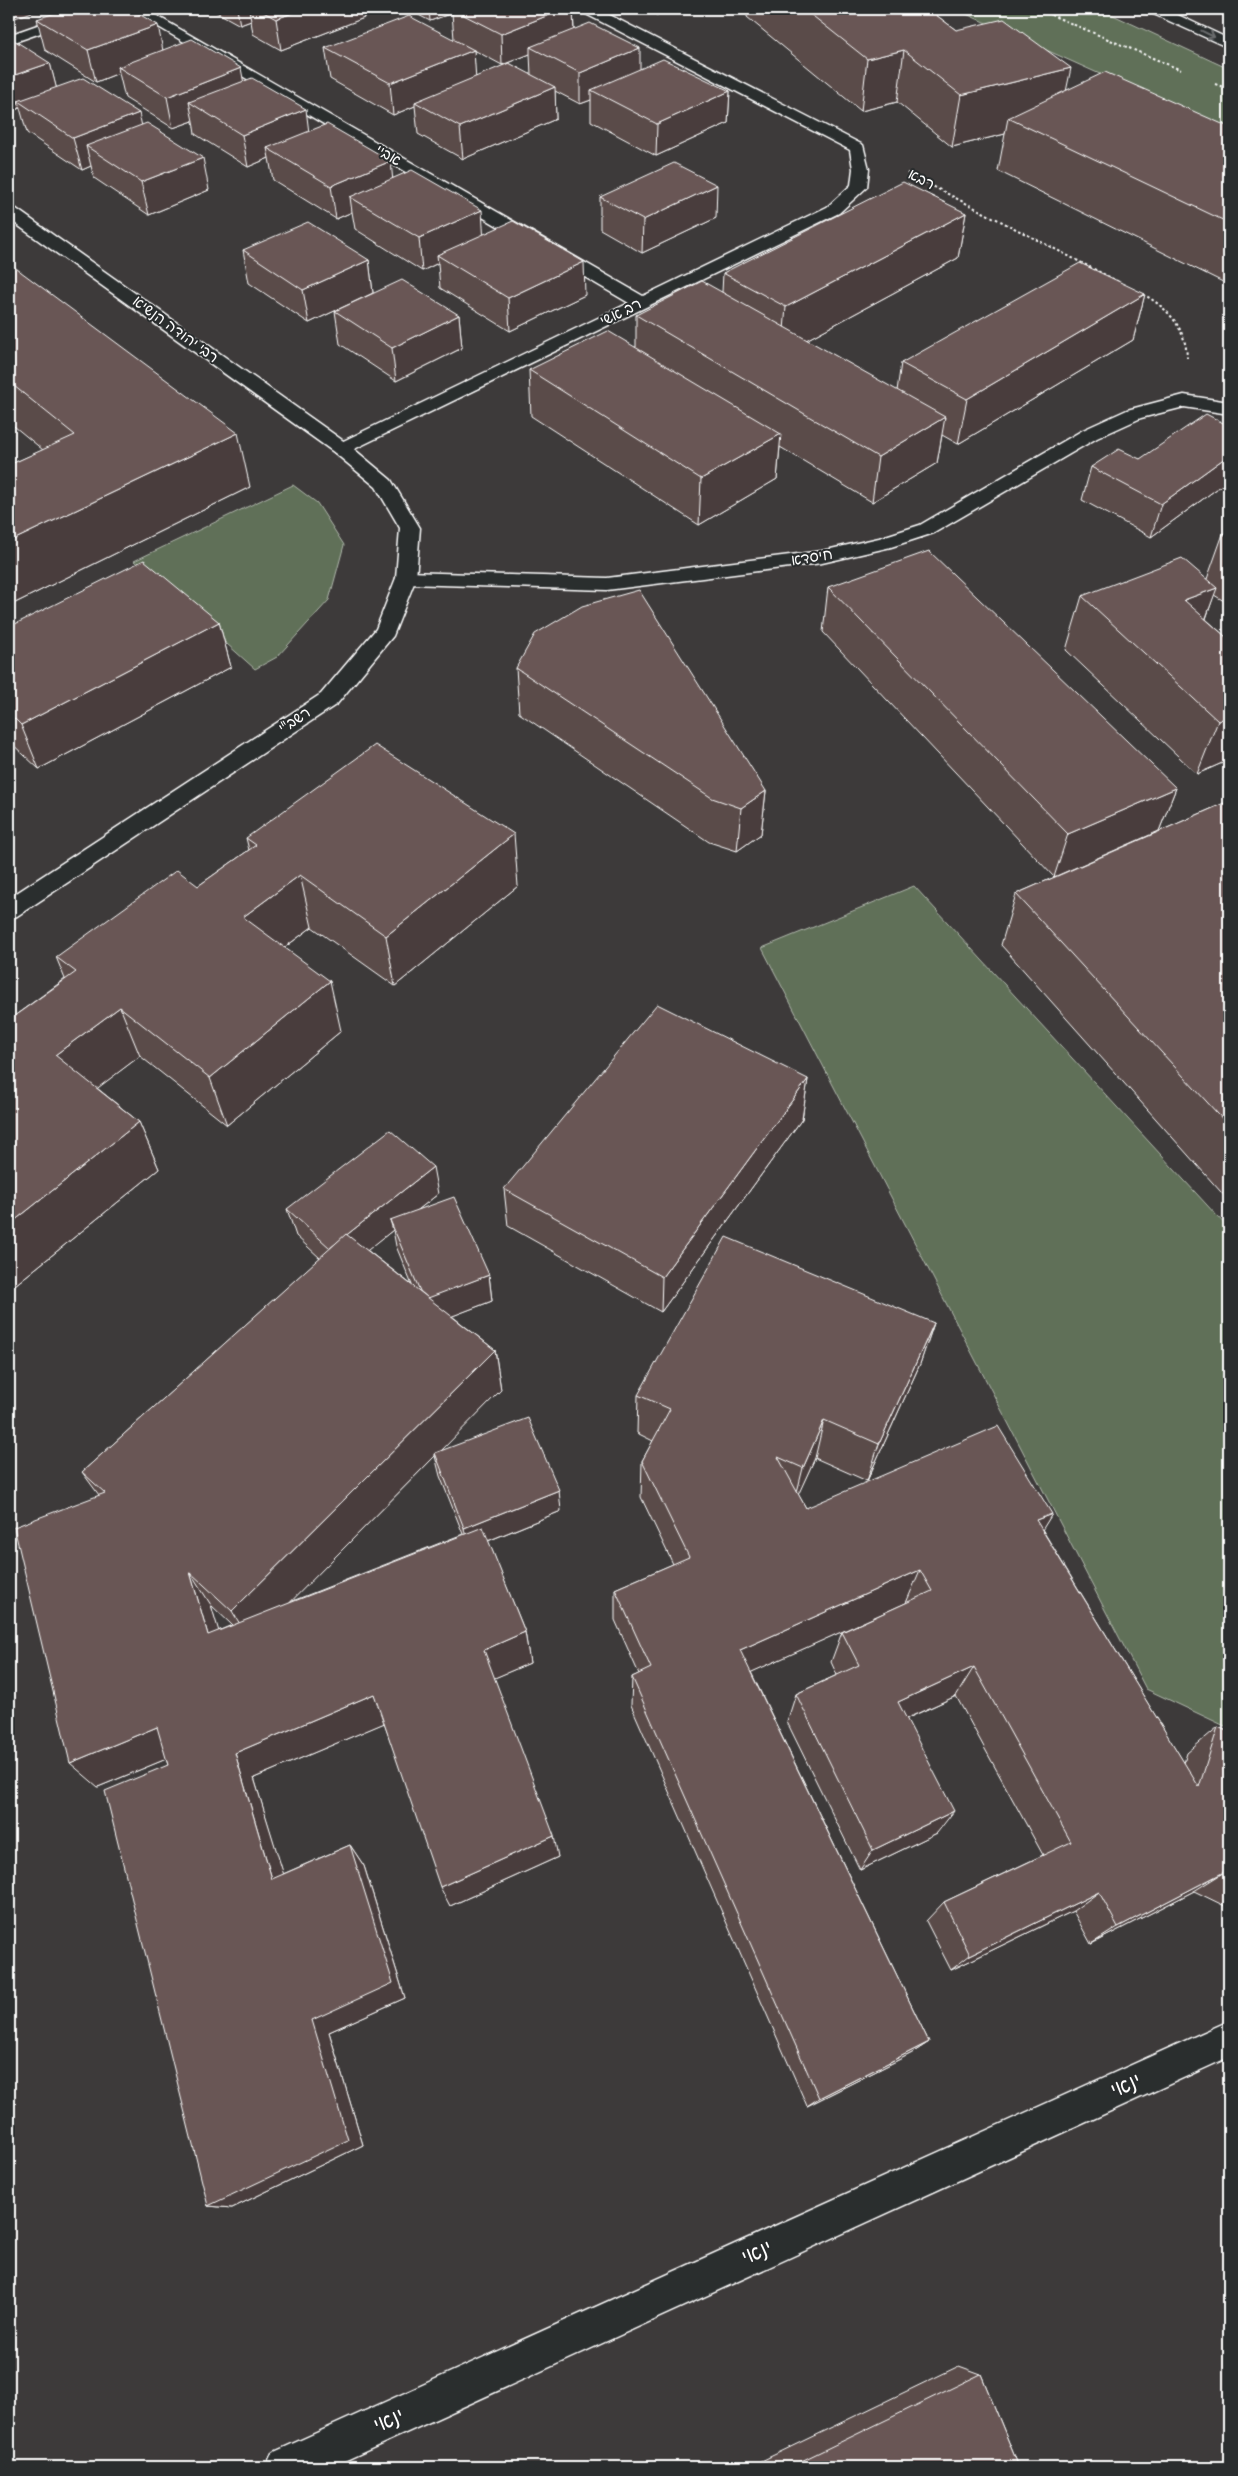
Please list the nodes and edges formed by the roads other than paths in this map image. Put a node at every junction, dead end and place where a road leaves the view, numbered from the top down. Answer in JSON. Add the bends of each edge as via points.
{"nodes":[{"id":1,"x":96,"y":9,"type":"edge"},
{"id":2,"x":134,"y":9,"type":"edge"},
{"id":3,"x":587,"y":9,"type":"edge"},
{"id":4,"x":1154,"y":9,"type":"edge"},
{"id":5,"x":9,"y":40,"type":"edge"},
{"id":6,"x":1229,"y":44,"type":"edge"},
{"id":7,"x":9,"y":211,"type":"edge"},
{"id":8,"x":642,"y":303,"type":"junction"},
{"id":9,"x":1229,"y":408,"type":"edge"},
{"id":10,"x":342,"y":449,"type":"junction"},
{"id":11,"x":406,"y":578,"type":"junction"},
{"id":12,"x":9,"y":910,"type":"edge"},
{"id":13,"x":1229,"y":2039,"type":"edge"},
{"id":14,"x":286,"y":2467,"type":"edge"}],
"edges":[{"from":1,"to":5,"type":"street"},
{"from":2,"to":8,"type":"street","name":"אביי"},
{"from":3,"to":8,"type":"street","name":"רב אשי","via":[[857,148],[862,168],[859,187],[833,210]]},
{"from":4,"to":6,"type":"street","one_way":true},
{"from":7,"to":10,"type":"street","name":"רבי יהודה הנשיא"},
{"from":8,"to":10,"type":"street","name":"רב אשי"},
{"from":9,"to":11,"type":"street","name":"חיסדא","via":[[1184,401],[1134,414],[1090,434],[927,529],[884,544],[822,557],[607,584]]},
{"from":10,"to":11,"type":"street","name":"רשב\"י","via":[[384,484],[410,528]]},
{"from":11,"to":12,"type":"street","name":"רשב\"י","via":[[386,631],[329,699]]},
{"from":13,"to":14,"type":"street","name":"ינאי"}]}
